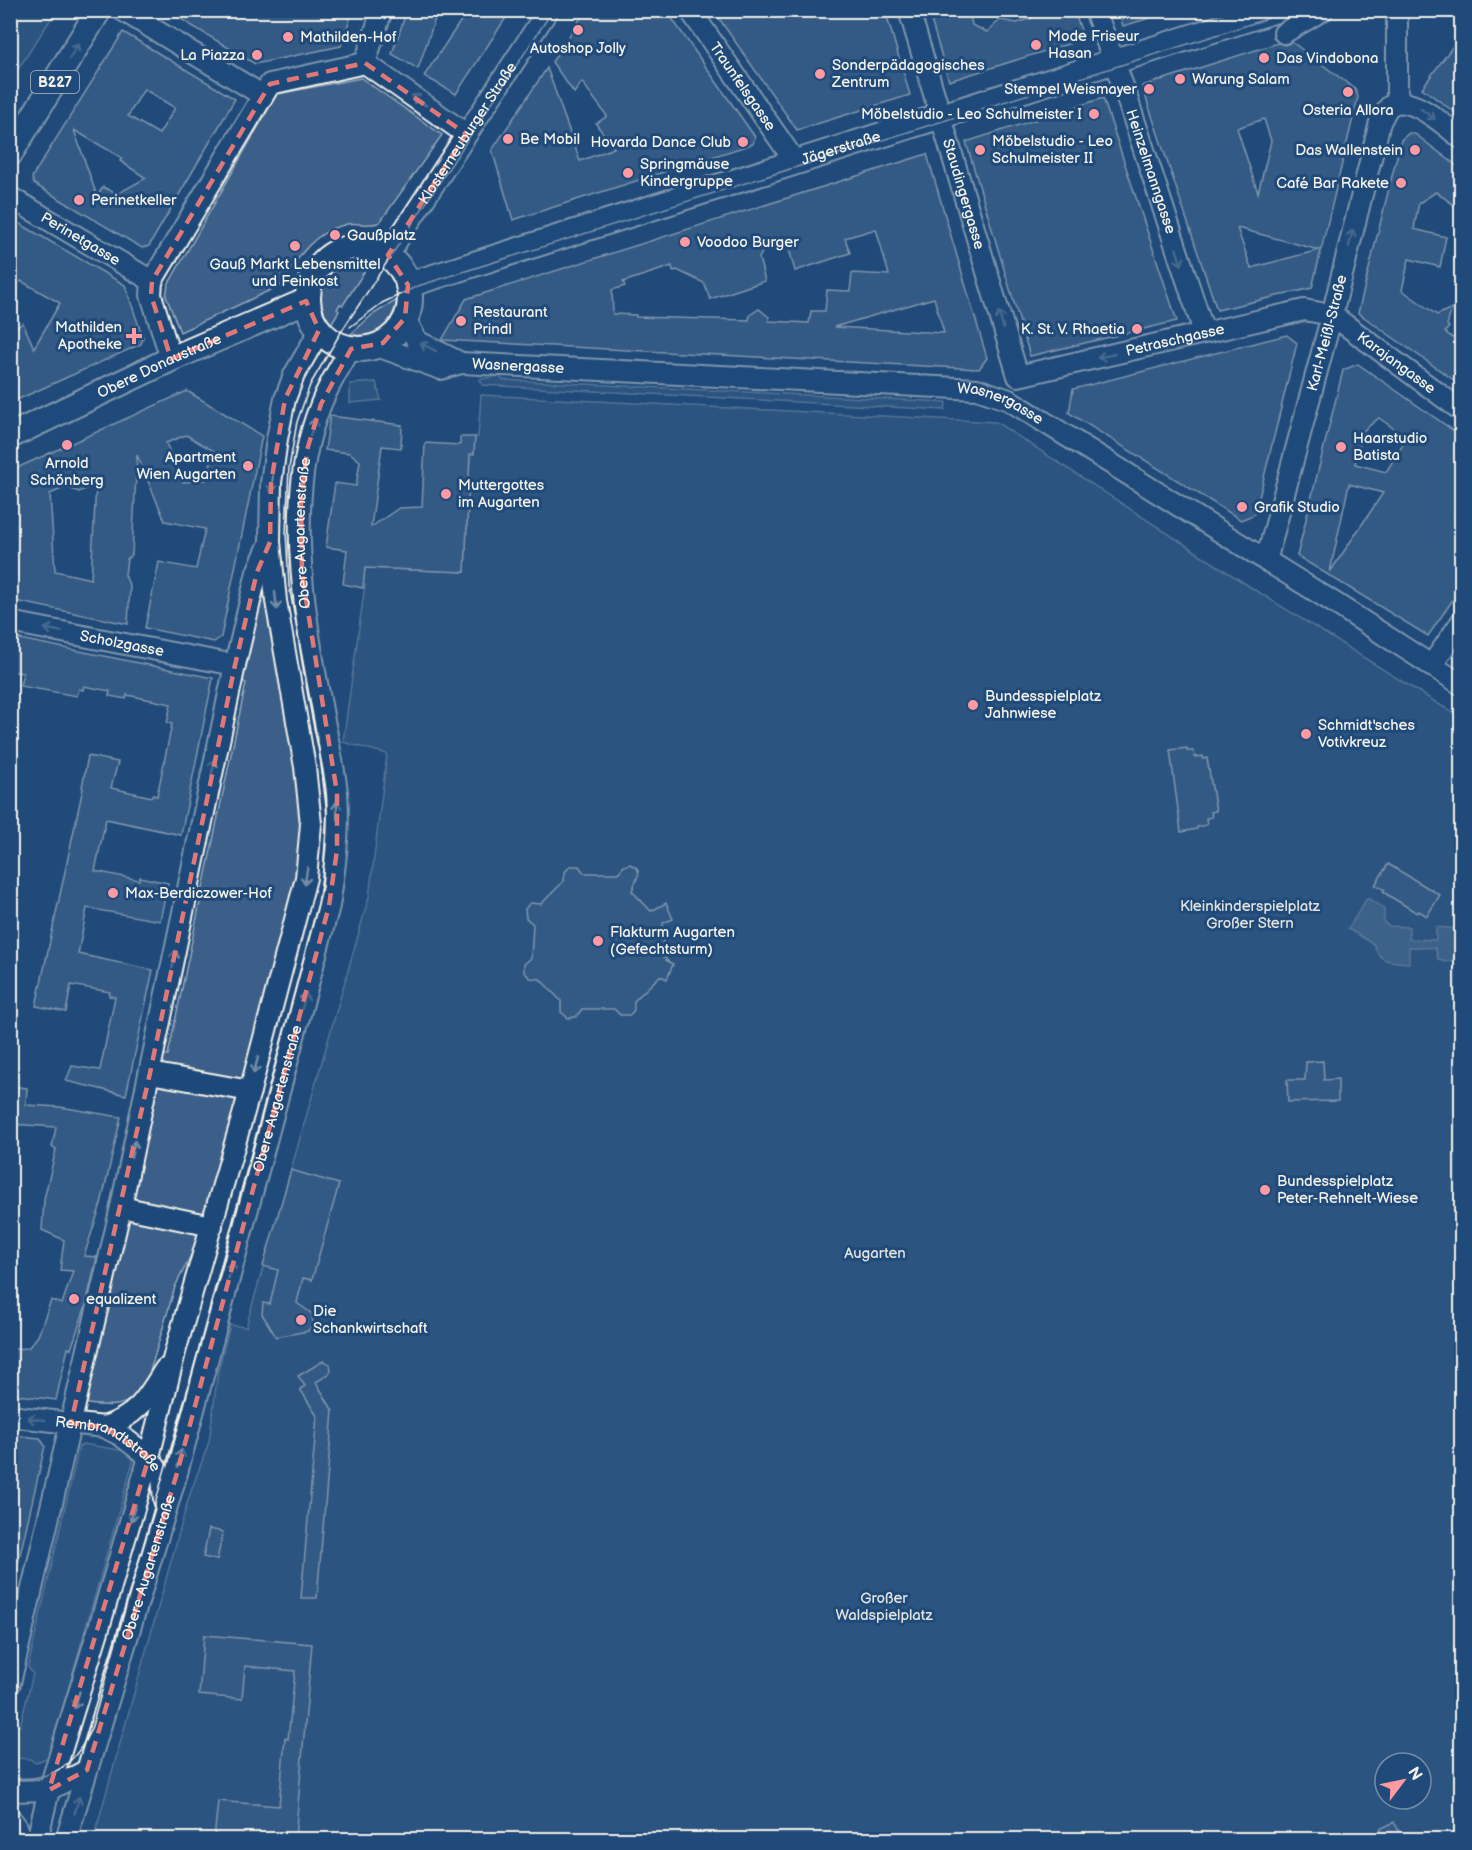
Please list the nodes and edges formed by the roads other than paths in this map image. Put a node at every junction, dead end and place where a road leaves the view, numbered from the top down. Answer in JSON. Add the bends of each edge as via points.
{"nodes":[{"id":1,"x":99,"y":10,"type":"edge"},
{"id":2,"x":122,"y":10,"type":"edge"},
{"id":3,"x":382,"y":10,"type":"edge"},
{"id":4,"x":548,"y":10,"type":"edge"},
{"id":5,"x":690,"y":10,"type":"edge"},
{"id":6,"x":909,"y":10,"type":"edge"},
{"id":7,"x":1095,"y":10,"type":"edge"},
{"id":8,"x":1276,"y":10,"type":"edge"},
{"id":9,"x":1323,"y":10,"type":"edge"},
{"id":10,"x":1397,"y":10,"type":"edge"},
{"id":11,"x":1284,"y":33,"type":"dead end"},
{"id":12,"x":365,"y":63,"type":"junction"},
{"id":13,"x":1114,"y":63,"type":"junction"},
{"id":14,"x":262,"y":95,"type":"junction"},
{"id":15,"x":1395,"y":104,"type":"junction"},
{"id":16,"x":941,"y":117,"type":"junction"},
{"id":17,"x":466,"y":134,"type":"junction"},
{"id":18,"x":1461,"y":139,"type":"edge"},
{"id":19,"x":10,"y":154,"type":"edge"},
{"id":20,"x":796,"y":163,"type":"junction"},
{"id":21,"x":10,"y":196,"type":"edge"},
{"id":22,"x":387,"y":256,"type":"junction"},
{"id":23,"x":152,"y":281,"type":"junction"},
{"id":24,"x":408,"y":285,"type":"junction"},
{"id":25,"x":308,"y":300,"type":"junction"},
{"id":26,"x":1332,"y":315,"type":"junction"},
{"id":27,"x":405,"y":318,"type":"junction"},
{"id":28,"x":320,"y":330,"type":"junction"},
{"id":29,"x":1204,"y":333,"type":"junction"},
{"id":30,"x":377,"y":345,"type":"junction"},
{"id":31,"x":351,"y":348,"type":"junction"},
{"id":32,"x":171,"y":359,"type":"junction"},
{"id":33,"x":461,"y":363,"type":"junction"},
{"id":34,"x":1018,"y":376,"type":"joint"},
{"id":35,"x":1461,"y":411,"type":"edge"},
{"id":36,"x":10,"y":436,"type":"edge"},
{"id":37,"x":270,"y":542,"type":"junction"},
{"id":38,"x":1266,"y":561,"type":"junction"},
{"id":39,"x":1461,"y":621,"type":"edge"},
{"id":40,"x":10,"y":622,"type":"edge"},
{"id":41,"x":235,"y":664,"type":"junction"},
{"id":42,"x":1431,"y":666,"type":"junction"},
{"id":43,"x":1461,"y":685,"type":"edge"},
{"id":44,"x":150,"y":1072,"type":"junction"},
{"id":45,"x":250,"y":1091,"type":"junction"},
{"id":46,"x":121,"y":1206,"type":"junction"},
{"id":47,"x":212,"y":1226,"type":"junction"},
{"id":48,"x":175,"y":1352,"type":"junction"},
{"id":49,"x":10,"y":1416,"type":"edge"},
{"id":50,"x":70,"y":1423,"type":"junction"},
{"id":51,"x":104,"y":1427,"type":"junction"},
{"id":52,"x":150,"y":1457,"type":"junction"},
{"id":53,"x":165,"y":1515,"type":"junction"},
{"id":54,"x":10,"y":1683,"type":"edge"},
{"id":55,"x":87,"y":1770,"type":"junction"},
{"id":56,"x":48,"y":1790,"type":"junction"},
{"id":57,"x":10,"y":1791,"type":"edge"},
{"id":58,"x":10,"y":1818,"type":"edge"},
{"id":59,"x":22,"y":1839,"type":"edge"},
{"id":60,"x":37,"y":1839,"type":"edge"},
{"id":61,"x":66,"y":1839,"type":"edge"}],
"edges":[{"from":19,"to":1,"type":"main road","number":"B227","one_way":true},
{"from":2,"to":14,"type":"street"},
{"from":3,"to":12,"type":"street"},
{"from":4,"to":17,"type":"street","name":"Klosterneuburger Straße"},
{"from":5,"to":20,"type":"street","name":"Traunfelsgasse"},
{"from":6,"to":16,"type":"street","name":"Staudingergasse"},
{"from":7,"to":13,"type":"street","name":"Heinzelmanngasse"},
{"from":8,"to":13,"type":"main road","name":"Jägerstraße"},
{"from":9,"to":11,"type":"street"},
{"from":10,"to":15,"type":"street"},
{"from":12,"to":14,"type":"street","via":[[270,84]]},
{"from":17,"to":12,"type":"street","one_way":true},
{"from":13,"to":16,"type":"main road","name":"Jägerstraße"},
{"from":13,"to":29,"type":"street","name":"Heinzelmanngasse","one_way":true},
{"from":14,"to":23,"type":"street"},
{"from":15,"to":18,"type":"street","one_way":true,"via":[[1420,108]]},
{"from":26,"to":15,"type":"street","name":"Karl-Meißl-Straße","one_way":true,"via":[[1380,122]]},
{"from":16,"to":20,"type":"main road","name":"Jägerstraße"},
{"from":34,"to":16,"type":"street","name":"Staudingergasse","one_way":true},
{"from":17,"to":22,"type":"street","name":"Klosterneuburger Straße"},
{"from":20,"to":24,"type":"main road","name":"Jägerstraße"},
{"from":21,"to":23,"type":"street","name":"Perinetgasse"},
{"from":22,"to":24,"type":"main road"},
{"from":22,"to":25,"type":"main road","via":[[366,248],[338,252],[316,272]]},
{"from":23,"to":32,"type":"street","via":[[151,295]]},
{"from":24,"to":27,"type":"main road"},
{"from":25,"to":28,"type":"main road"},
{"from":25,"to":32,"type":"main road","name":"Obere Donaustraße"},
{"from":26,"to":29,"type":"street","name":"Petraschgasse","via":[[1304,310]]},
{"from":26,"to":35,"type":"street","name":"Karajangasse"},
{"from":26,"to":38,"type":"street","name":"Karl-Meißl-Straße"},
{"from":27,"to":30,"type":"main road","via":[[394,335]]},
{"from":33,"to":27,"type":"street","name":"Wasnergasse","one_way":true,"via":[[417,341]]},
{"from":28,"to":31,"type":"main road","via":[[335,343]]},
{"from":28,"to":37,"type":"street","name":"Obere Augartenstraße","one_way":true,"via":[[285,399],[271,483]]},
{"from":29,"to":34,"type":"street","name":"Petraschgasse","one_way":true},
{"from":30,"to":31,"type":"main road"},
{"from":30,"to":33,"type":"street","name":"Wasnergasse","via":[[441,369]]},
{"from":53,"to":31,"type":"street","name":"Obere Augartenstraße","one_way":true,"via":[[329,906],[337,850],[337,793],[309,643],[302,574],[301,504],[307,450],[318,411]]},
{"from":32,"to":36,"type":"main road","name":"Obere Donaustraße"},
{"from":33,"to":38,"type":"street","name":"Wasnergasse","via":[[977,389],[1009,400]]},
{"from":37,"to":41,"type":"street","name":"Obere Augartenstraße","via":[[257,572]]},
{"from":37,"to":45,"type":"street","name":"Obere Augartenstraße","one_way":true,"via":[[311,824],[306,878]]},
{"from":38,"to":42,"type":"street","name":"Wasnergasse"},
{"from":39,"to":42,"type":"street"},
{"from":41,"to":40,"type":"street","name":"Scholzgasse","one_way":true},
{"from":44,"to":41,"type":"street","name":"Obere Augartenstraße","one_way":true},
{"from":42,"to":43,"type":"street","name":"Wasnergasse"},
{"from":44,"to":45,"type":"street","name":"Obere Augartenstraße"},
{"from":46,"to":44,"type":"street","name":"Obere Augartenstraße","one_way":true},
{"from":45,"to":47,"type":"street","name":"Obere Augartenstraße"},
{"from":46,"to":47,"type":"street"},
{"from":46,"to":50,"type":"street","name":"Obere Augartenstraße"},
{"from":47,"to":48,"type":"street","name":"Obere Augartenstraße"},
{"from":48,"to":51,"type":"street","via":[[144,1402],[120,1422]]},
{"from":48,"to":52,"type":"street","name":"Obere Augartenstraße"},
{"from":50,"to":49,"type":"street","name":"Rembrandtstraße","one_way":true},
{"from":50,"to":51,"type":"street","name":"Rembrandtstraße"},
{"from":50,"to":54,"type":"street","name":"Obere Augartenstraße"},
{"from":51,"to":52,"type":"street","name":"Rembrandtstraße"},
{"from":52,"to":53,"type":"street","name":"Rembrandtstraße","via":[[162,1477]]},
{"from":52,"to":56,"type":"street","name":"Obere Augartenstraße","one_way":true},
{"from":53,"to":55,"type":"street","name":"Obere Augartenstraße"},
{"from":55,"to":56,"type":"street"},
{"from":61,"to":55,"type":"street","name":"Obere Augartenstraße","one_way":true},
{"from":56,"to":57,"type":"street"},
{"from":56,"to":60,"type":"street","name":"Obere Augartenstraße"},
{"from":58,"to":59,"type":"street"}]}
